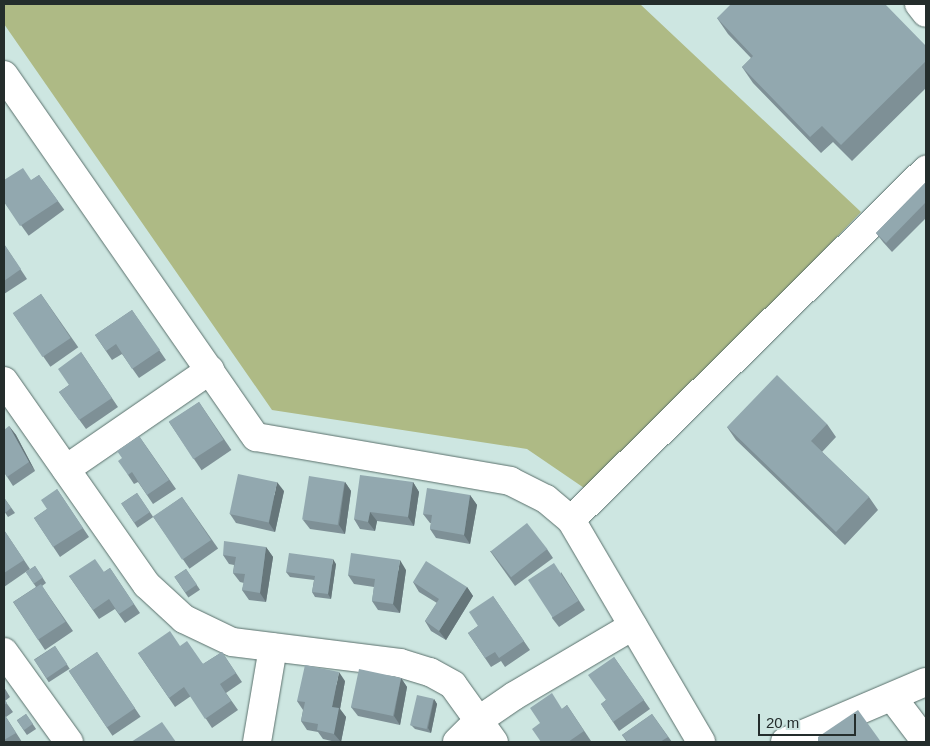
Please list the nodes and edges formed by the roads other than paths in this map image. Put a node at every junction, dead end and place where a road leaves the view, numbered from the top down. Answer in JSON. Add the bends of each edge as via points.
{"nodes":[{"id":1,"x":919,"y":4,"type":"edge"},
{"id":2,"x":926,"y":13,"type":"edge"},
{"id":3,"x":4,"y":75,"type":"edge"},
{"id":4,"x":926,"y":170,"type":"edge"},
{"id":5,"x":210,"y":370,"type":"junction"},
{"id":6,"x":4,"y":381,"type":"edge"},
{"id":7,"x":66,"y":469,"type":"junction"},
{"id":8,"x":571,"y":520,"type":"junction"},
{"id":9,"x":633,"y":626,"type":"junction"},
{"id":10,"x":273,"y":647,"type":"junction"},
{"id":11,"x":4,"y":652,"type":"edge"},
{"id":12,"x":926,"y":682,"type":"edge"},
{"id":13,"x":892,"y":697,"type":"junction"},
{"id":14,"x":479,"y":720,"type":"junction"},
{"id":15,"x":69,"y":742,"type":"edge"},
{"id":16,"x":257,"y":742,"type":"edge"},
{"id":17,"x":458,"y":742,"type":"edge"},
{"id":18,"x":494,"y":742,"type":"edge"},
{"id":19,"x":700,"y":742,"type":"edge"},
{"id":20,"x":785,"y":742,"type":"edge"},
{"id":21,"x":926,"y":742,"type":"edge"}],
"edges":[{"from":1,"to":2,"type":"street"},
{"from":3,"to":5,"type":"street"},
{"from":4,"to":8,"type":"street"},
{"from":5,"to":7,"type":"street"},
{"from":5,"to":8,"type":"street","via":[[256,438],[510,481],[546,499]]},
{"from":6,"to":7,"type":"street"},
{"from":7,"to":10,"type":"street","via":[[147,585],[184,618],[232,642]]},
{"from":8,"to":9,"type":"street"},
{"from":9,"to":14,"type":"street"},
{"from":9,"to":19,"type":"street"},
{"from":10,"to":14,"type":"street","via":[[400,663],[430,672],[453,685]]},
{"from":10,"to":16,"type":"street"},
{"from":11,"to":15,"type":"street"},
{"from":12,"to":13,"type":"street"},
{"from":13,"to":20,"type":"street"},
{"from":13,"to":21,"type":"street"},
{"from":14,"to":17,"type":"street"},
{"from":14,"to":18,"type":"street"}]}
